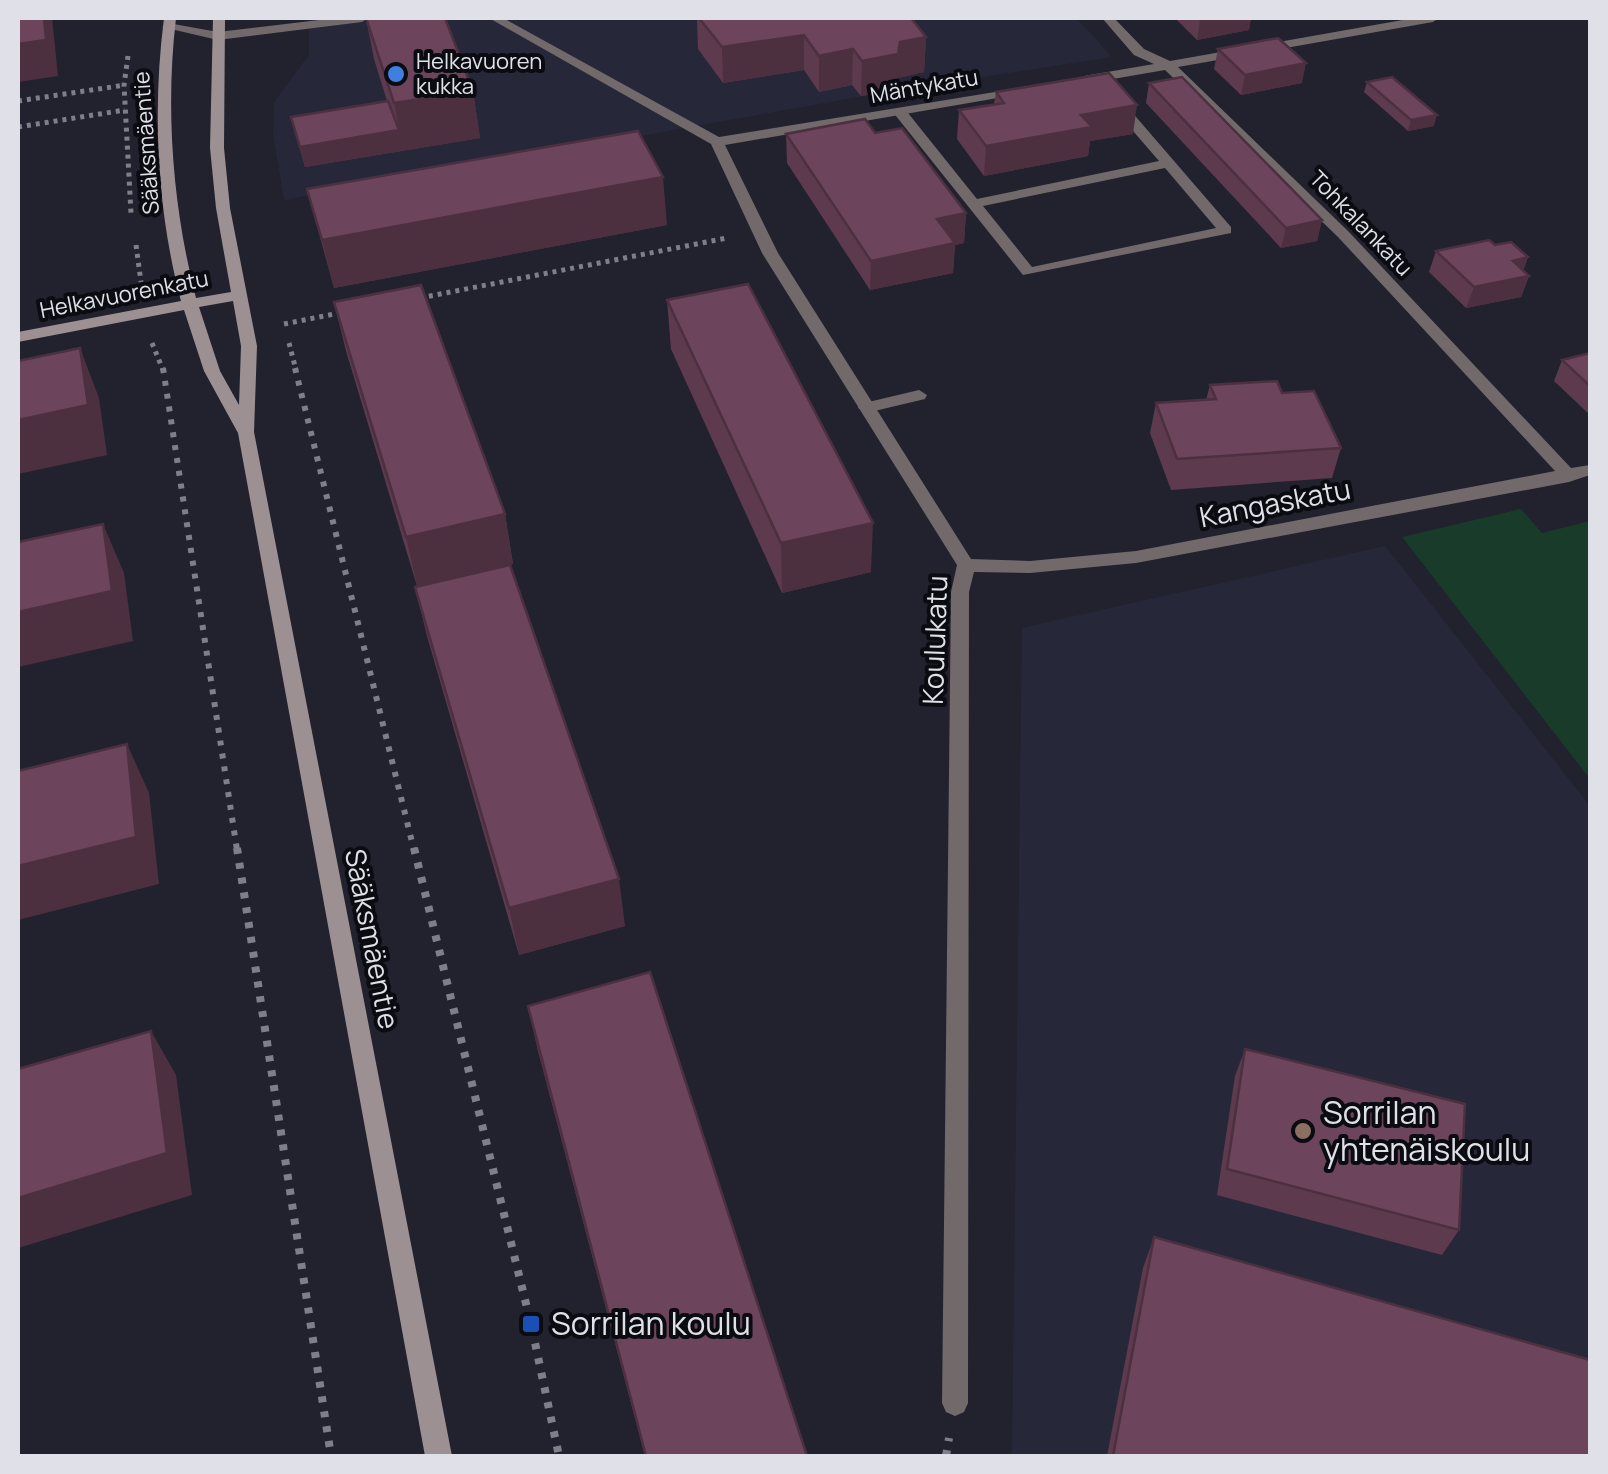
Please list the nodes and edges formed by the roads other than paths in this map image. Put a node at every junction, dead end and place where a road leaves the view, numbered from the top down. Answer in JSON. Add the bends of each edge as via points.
{"nodes":[{"id":1,"x":207,"y":18,"type":"edge"},
{"id":2,"x":219,"y":18,"type":"edge"},
{"id":3,"x":362,"y":18,"type":"edge"},
{"id":4,"x":495,"y":18,"type":"edge"},
{"id":5,"x":1108,"y":18,"type":"edge"},
{"id":6,"x":1433,"y":18,"type":"edge"},
{"id":7,"x":170,"y":22,"type":"edge"},
{"id":8,"x":218,"y":36,"type":"junction"},
{"id":9,"x":1168,"y":66,"type":"junction"},
{"id":10,"x":1094,"y":78,"type":"junction"},
{"id":11,"x":1075,"y":81,"type":"edge"},
{"id":12,"x":1036,"y":88,"type":"edge"},
{"id":13,"x":899,"y":111,"type":"junction"},
{"id":14,"x":717,"y":142,"type":"junction"},
{"id":15,"x":1168,"y":163,"type":"junction"},
{"id":16,"x":973,"y":204,"type":"junction"},
{"id":17,"x":239,"y":295,"type":"junction"},
{"id":18,"x":189,"y":304,"type":"junction"},
{"id":19,"x":18,"y":337,"type":"edge"},
{"id":20,"x":919,"y":395,"type":"dead end"},
{"id":21,"x":866,"y":408,"type":"junction"},
{"id":22,"x":246,"y":432,"type":"junction"},
{"id":23,"x":1590,"y":470,"type":"edge"},
{"id":24,"x":1569,"y":476,"type":"junction"},
{"id":25,"x":966,"y":565,"type":"junction"},
{"id":26,"x":955,"y":1403,"type":"dead end"},
{"id":27,"x":439,"y":1456,"type":"edge"}],
"edges":[{"from":1,"to":7,"type":"street"},
{"from":2,"to":8,"type":"main road","name":"Sääksmäentie"},
{"from":3,"to":8,"type":"street"},
{"from":4,"to":14,"type":"street"},
{"from":5,"to":9,"type":"street","name":"Tohkalankatu","via":[[1138,52]]},
{"from":6,"to":9,"type":"street"},
{"from":7,"to":8,"type":"street"},
{"from":7,"to":18,"type":"main road","name":"Sääksmäentie","via":[[163,78],[168,161]]},
{"from":8,"to":17,"type":"main road","name":"Sääksmäentie","via":[[218,148]]},
{"from":9,"to":10,"type":"street"},
{"from":9,"to":24,"type":"street","name":"Tohkalankatu","via":[[1343,234]]},
{"from":10,"to":11,"type":"street"},
{"from":10,"to":15,"type":"street"},
{"from":12,"to":13,"type":"street","name":"Mäntykatu"},
{"from":13,"to":14,"type":"street","name":"Mäntykatu"},
{"from":13,"to":16,"type":"street"},
{"from":14,"to":21,"type":"street","name":"Koulukatu","via":[[770,253]]},
{"from":15,"to":16,"type":"street"},
{"from":15,"to":16,"type":"street","via":[[1226,230],[1028,272]]},
{"from":17,"to":18,"type":"main road","name":"Helkavuorenkatu"},
{"from":17,"to":22,"type":"main road","name":"Sääksmäentie","via":[[248,346]]},
{"from":18,"to":19,"type":"main road","name":"Helkavuorenkatu"},
{"from":18,"to":22,"type":"main road","name":"Sääksmäentie","via":[[211,370]]},
{"from":20,"to":21,"type":"street"},
{"from":21,"to":25,"type":"street","name":"Koulukatu"},
{"from":22,"to":27,"type":"main road","name":"Sääksmäentie"},
{"from":23,"to":24,"type":"street","name":"Kangaskatu"},
{"from":24,"to":25,"type":"street","name":"Kangaskatu","via":[[1136,557],[1030,567]]},
{"from":25,"to":26,"type":"street","name":"Koulukatu","via":[[960,592]]}]}
